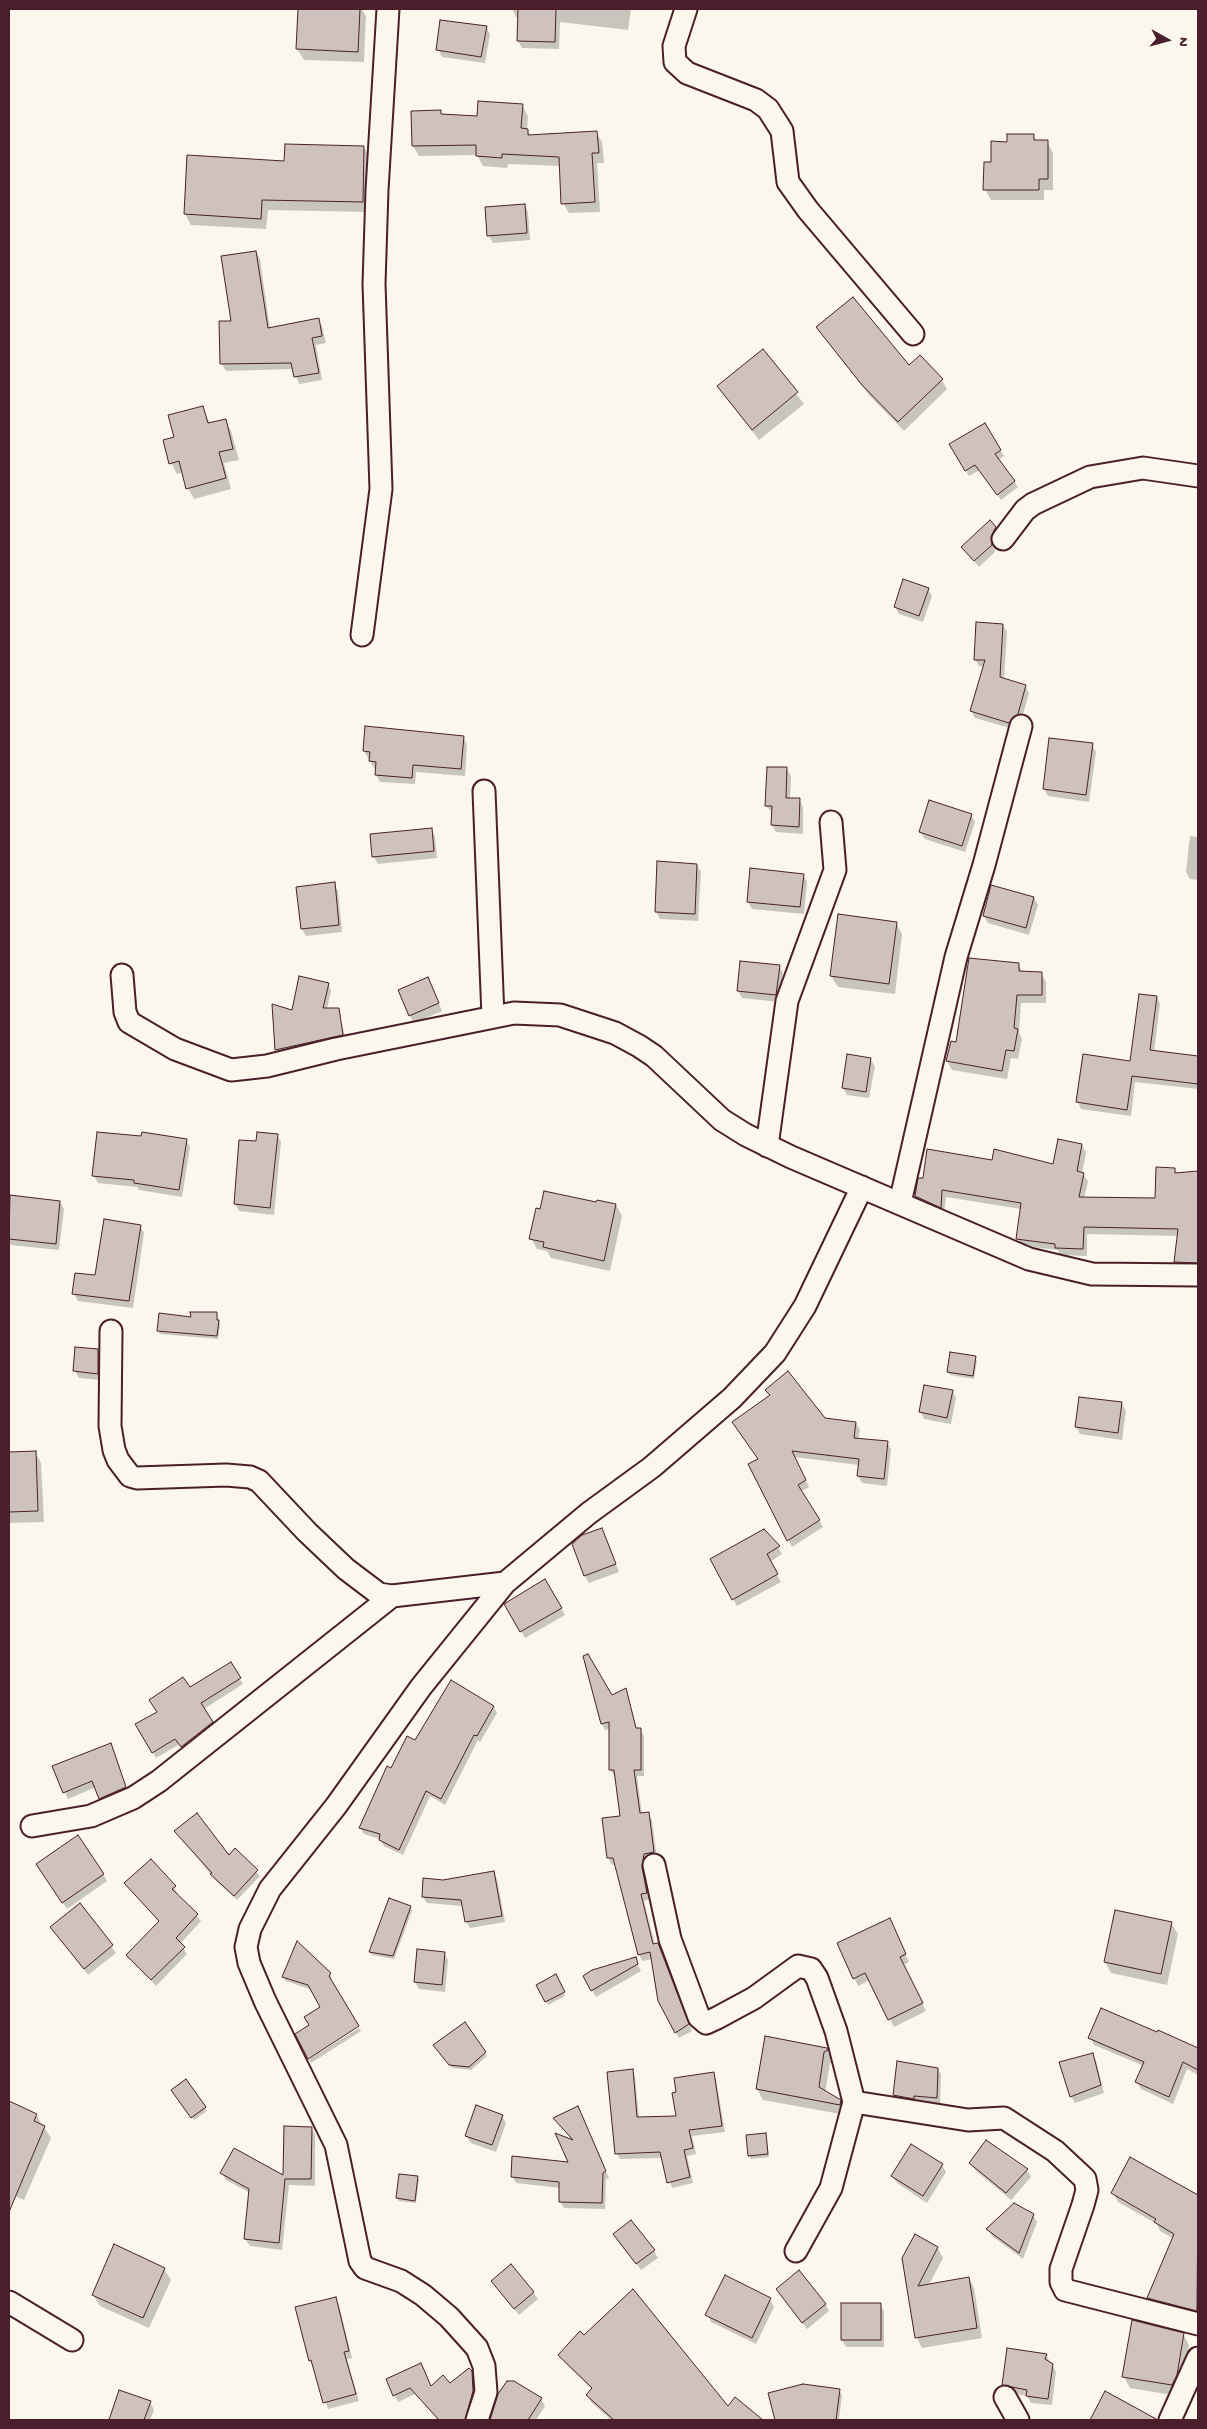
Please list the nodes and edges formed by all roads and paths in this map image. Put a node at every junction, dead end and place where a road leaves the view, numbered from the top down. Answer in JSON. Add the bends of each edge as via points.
{"nodes":[{"id":1,"x":388,"y":9,"type":"edge"},
{"id":2,"x":686,"y":9,"type":"edge"},
{"id":3,"x":913,"y":334,"type":"dead end"},
{"id":4,"x":1198,"y":476,"type":"edge"},
{"id":5,"x":1002,"y":540,"type":"dead end"},
{"id":6,"x":362,"y":635,"type":"dead end"},
{"id":7,"x":1021,"y":726,"type":"dead end"},
{"id":8,"x":484,"y":791,"type":"dead end"},
{"id":9,"x":831,"y":822,"type":"dead end"},
{"id":10,"x":122,"y":975,"type":"dead end"},
{"id":11,"x":493,"y":1017,"type":"junction"},
{"id":12,"x":767,"y":1146,"type":"junction"},
{"id":13,"x":862,"y":1187,"type":"junction"},
{"id":14,"x":900,"y":1203,"type":"junction"},
{"id":15,"x":1198,"y":1274,"type":"edge"},
{"id":16,"x":111,"y":1330,"type":"dead end"},
{"id":17,"x":505,"y":1584,"type":"junction"},
{"id":18,"x":392,"y":1596,"type":"junction"},
{"id":19,"x":32,"y":1826,"type":"dead end"},
{"id":20,"x":654,"y":1865,"type":"dead end"},
{"id":21,"x":854,"y":2102,"type":"junction"},
{"id":22,"x":796,"y":2251,"type":"dead end"},
{"id":23,"x":9,"y":2302,"type":"edge"},
{"id":24,"x":1198,"y":2324,"type":"edge"},
{"id":25,"x":72,"y":2340,"type":"dead end"},
{"id":26,"x":1198,"y":2358,"type":"edge"},
{"id":27,"x":1005,"y":2397,"type":"dead end"},
{"id":28,"x":478,"y":2420,"type":"edge"},
{"id":29,"x":1018,"y":2420,"type":"edge"},
{"id":30,"x":1170,"y":2420,"type":"edge"}],
"edges":[{"from":1,"to":6,"type":"street","via":[[374,284],[380,489]]},
{"from":2,"to":3,"type":"street","via":[[674,46],[675,62],[687,73],[756,100],[768,109],[782,131],[788,182]]},
{"from":4,"to":5,"type":"street","via":[[1143,468],[1090,476],[1033,504]]},
{"from":7,"to":14,"type":"street","via":[[956,957]]},
{"from":8,"to":11,"type":"street"},
{"from":9,"to":12,"type":"street","via":[[835,870],[787,1000]]},
{"from":10,"to":11,"type":"street","via":[[129,1022],[175,1049],[231,1070],[267,1066],[336,1048]]},
{"from":11,"to":12,"type":"street","via":[[528,1012],[560,1015],[614,1033],[654,1056],[722,1120]]},
{"from":12,"to":13,"type":"street"},
{"from":13,"to":14,"type":"street"},
{"from":13,"to":17,"type":"street","via":[[805,1306],[788,1336],[765,1365],[652,1467],[589,1513]]},
{"from":14,"to":15,"type":"street","via":[[1029,1259],[1056,1267],[1092,1274]]},
{"from":16,"to":18,"type":"street","via":[[110,1426],[114,1450],[130,1476],[250,1477],[268,1489],[307,1532],[360,1581],[379,1594]]},
{"from":17,"to":18,"type":"street"},
{"from":17,"to":28,"type":"street","via":[[421,1687],[336,1806],[270,1889],[250,1929],[246,1947],[249,1964],[265,2001],[336,2145],[362,2265],[423,2295],[449,2317],[477,2348],[484,2366],[486,2392]]},
{"from":18,"to":19,"type":"street","via":[[159,1781],[133,1798],[91,1816]]},
{"from":20,"to":21,"type":"street","via":[[670,1939],[699,2018],[706,2023],[717,2018],[754,1998],[798,1966],[811,1969],[818,1978],[836,2031]]},
{"from":21,"to":22,"type":"street","via":[[831,2188]]},
{"from":21,"to":24,"type":"street","via":[[968,2120],[1004,2118],[1055,2151],[1085,2179],[1084,2205],[1061,2269],[1065,2290]]},
{"from":23,"to":25,"type":"street"},
{"from":26,"to":30,"type":"street"},
{"from":27,"to":29,"type":"street"}]}
